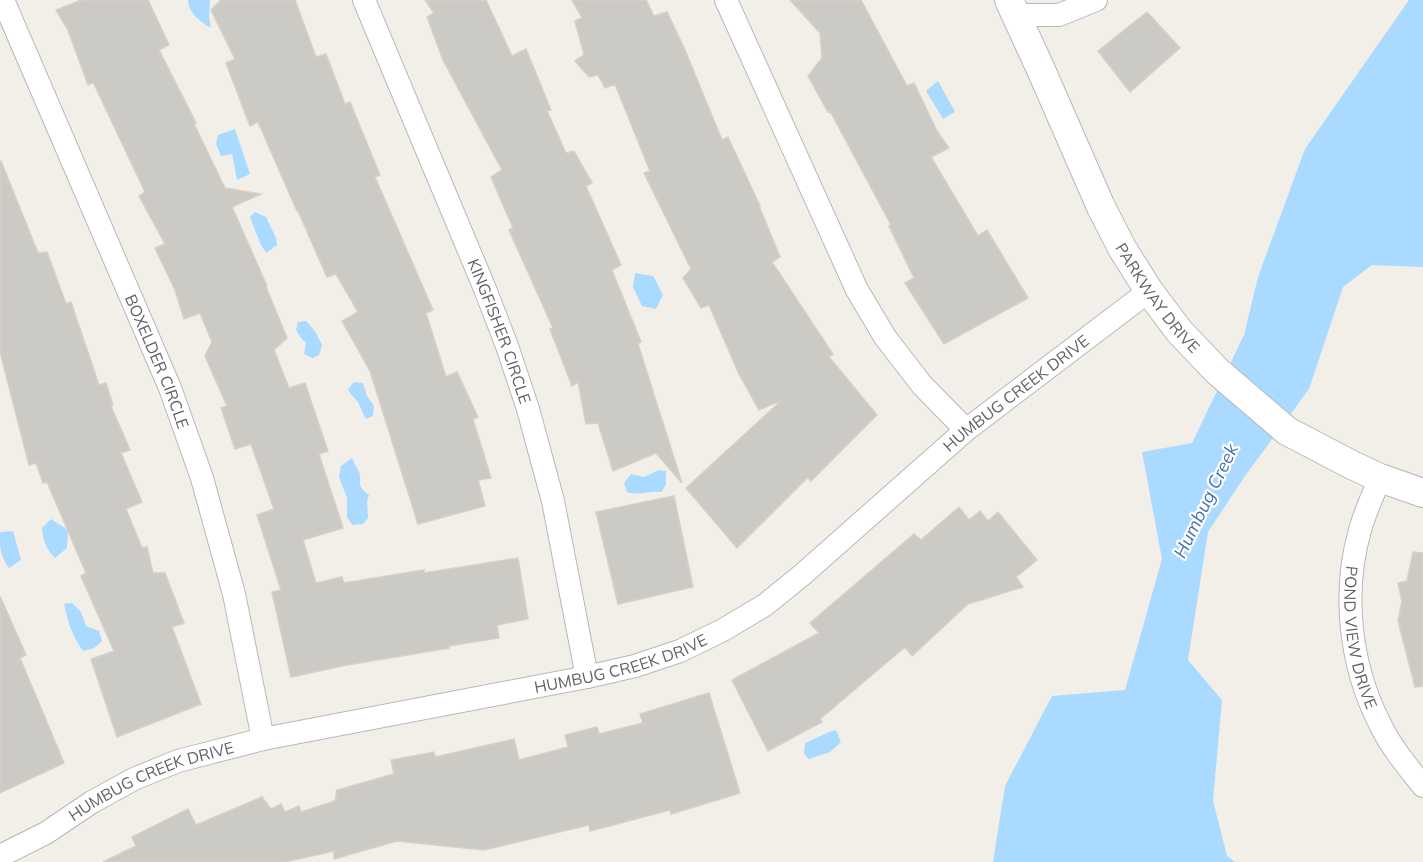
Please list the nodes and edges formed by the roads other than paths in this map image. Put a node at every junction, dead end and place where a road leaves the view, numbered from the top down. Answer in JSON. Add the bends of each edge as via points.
{"nodes":[{"id":1,"x":3,"y":0,"type":"edge"},
{"id":2,"x":364,"y":0,"type":"edge"},
{"id":3,"x":726,"y":0,"type":"edge"},
{"id":4,"x":1096,"y":0,"type":"edge"},
{"id":5,"x":1018,"y":5,"type":"edge"},
{"id":6,"x":1149,"y":291,"type":"junction"},
{"id":7,"x":966,"y":430,"type":"junction"},
{"id":8,"x":1380,"y":478,"type":"junction"},
{"id":9,"x":1423,"y":493,"type":"edge"},
{"id":10,"x":587,"y":677,"type":"junction"},
{"id":11,"x":263,"y":739,"type":"junction"},
{"id":12,"x":1423,"y":786,"type":"edge"},
{"id":13,"x":0,"y":856,"type":"edge"}],
"edges":[{"from":1,"to":11,"type":"street","name":"BOXELDER CIRCLE","via":[[170,388],[202,478],[234,594]]},
{"from":2,"to":10,"type":"street","name":"KINGFISHER CIRCLE","via":[[485,289],[525,399],[553,501]]},
{"from":3,"to":7,"type":"street","via":[[857,290],[885,337],[922,385]]},
{"from":4,"to":5,"type":"street","via":[[1059,15]]},
{"from":5,"to":6,"type":"street","name":"PARKWAY DRIVE","via":[[1101,207]]},
{"from":6,"to":7,"type":"street","name":"HUMBUG CREEK DRIVE"},
{"from":6,"to":8,"type":"street","name":"PARKWAY DRIVE","via":[[1179,331],[1217,371],[1287,430]]},
{"from":7,"to":10,"type":"street","name":"HUMBUG CREEK DRIVE","via":[[765,605],[680,651]]},
{"from":8,"to":9,"type":"street","name":"PARKWAY DRIVE"},
{"from":8,"to":12,"type":"street","name":"POND VIEW DRIVE","via":[[1354,559],[1353,643],[1379,724]]},
{"from":10,"to":11,"type":"street","name":"HUMBUG CREEK DRIVE"},
{"from":11,"to":13,"type":"street","name":"HUMBUG CREEK DRIVE","via":[[178,761],[134,779]]}]}
